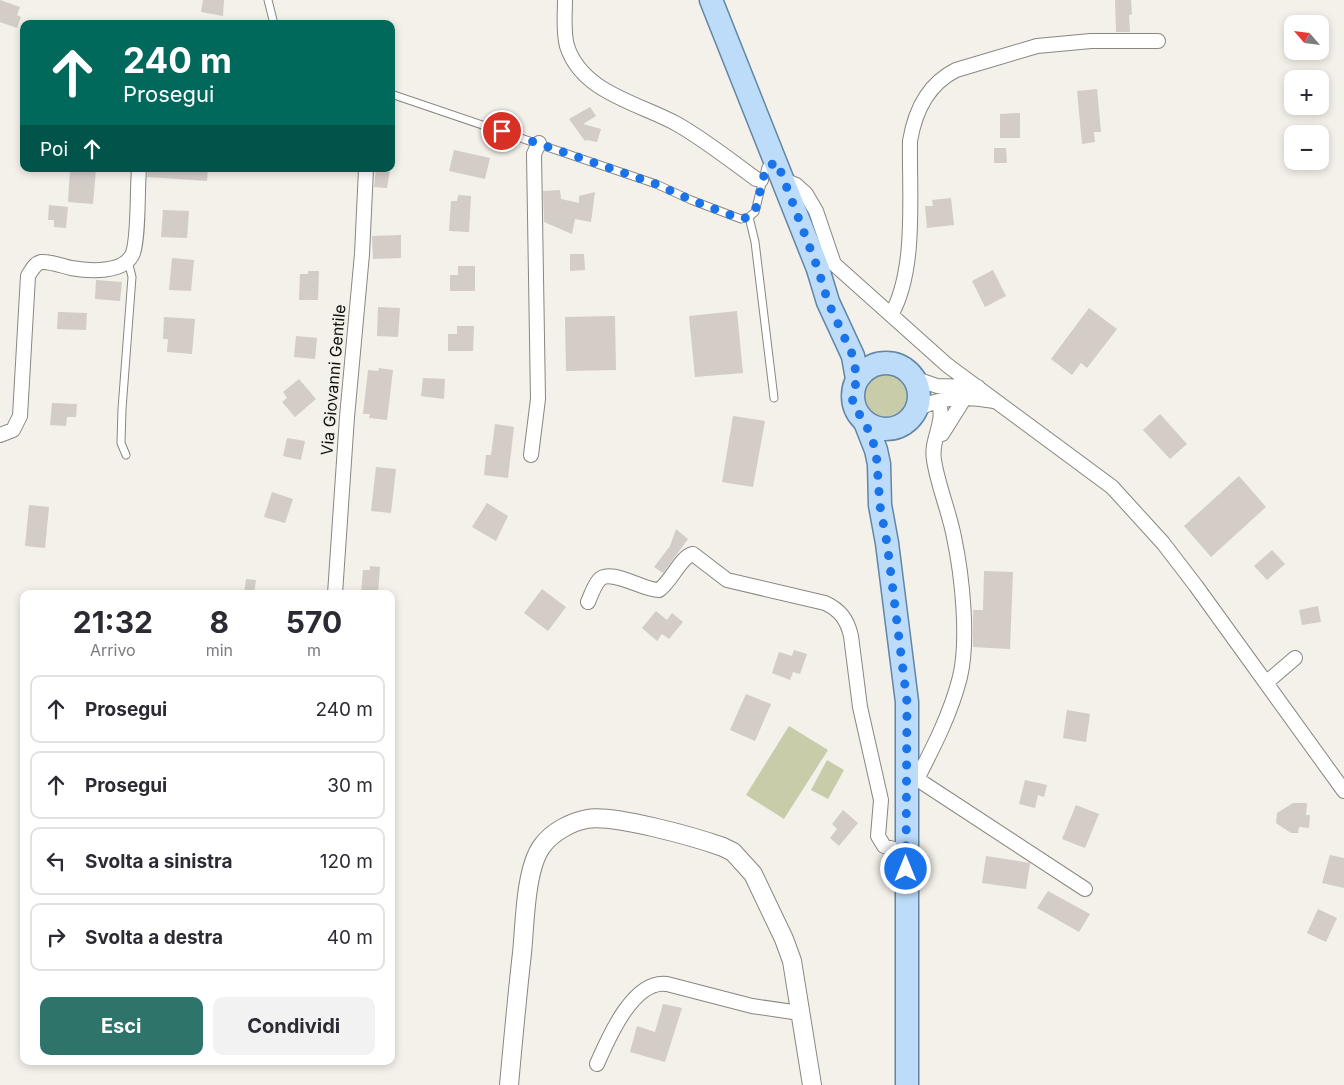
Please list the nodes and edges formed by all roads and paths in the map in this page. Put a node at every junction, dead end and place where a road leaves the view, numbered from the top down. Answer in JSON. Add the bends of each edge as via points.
{"nodes":[{"id":1,"x":268,"y":0,"type":"edge"},
{"id":2,"x":565,"y":0,"type":"edge"},
{"id":3,"x":711,"y":0,"type":"edge"},
{"id":4,"x":273,"y":20,"type":"edge"},
{"id":5,"x":1158,"y":41,"type":"dead end"},
{"id":6,"x":395,"y":95,"type":"edge"},
{"id":7,"x":538,"y":143,"type":"junction"},
{"id":8,"x":780,"y":171,"type":"junction"},
{"id":9,"x":139,"y":172,"type":"edge"},
{"id":10,"x":366,"y":172,"type":"edge"},
{"id":11,"x":761,"y":180,"type":"junction"},
{"id":12,"x":749,"y":217,"type":"junction"},
{"id":13,"x":128,"y":262,"type":"junction"},
{"id":14,"x":818,"y":269,"type":"junction"},
{"id":15,"x":890,"y":315,"type":"junction"},
{"id":16,"x":889,"y":362,"type":"junction"},
{"id":17,"x":914,"y":378,"type":"junction"},
{"id":18,"x":857,"y":379,"type":"junction"},
{"id":19,"x":978,"y":387,"type":"junction"},
{"id":20,"x":774,"y":398,"type":"dead end"},
{"id":21,"x":964,"y":399,"type":"junction"},
{"id":22,"x":938,"y":401,"type":"junction"},
{"id":23,"x":997,"y":401,"type":"junction"},
{"id":24,"x":908,"y":419,"type":"junction"},
{"id":25,"x":865,"y":422,"type":"junction"},
{"id":26,"x":0,"y":435,"type":"edge"},
{"id":27,"x":126,"y":455,"type":"dead end"},
{"id":28,"x":531,"y":455,"type":"dead end"},
{"id":29,"x":933,"y":455,"type":"junction"},
{"id":30,"x":887,"y":543,"type":"junction"},
{"id":31,"x":335,"y":590,"type":"edge"},
{"id":32,"x":588,"y":602,"type":"dead end"},
{"id":33,"x":1295,"y":658,"type":"dead end"},
{"id":34,"x":1267,"y":682,"type":"junction"},
{"id":35,"x":912,"y":779,"type":"junction"},
{"id":36,"x":1344,"y":791,"type":"edge"},
{"id":37,"x":906,"y":853,"type":"junction"},
{"id":38,"x":1085,"y":889,"type":"dead end"},
{"id":39,"x":800,"y":1013,"type":"junction"},
{"id":40,"x":597,"y":1064,"type":"dead end"},
{"id":41,"x":509,"y":1085,"type":"edge"},
{"id":42,"x":812,"y":1085,"type":"edge"},
{"id":43,"x":907,"y":1085,"type":"edge"}],
"edges":[{"from":1,"to":4,"type":"lane"},
{"from":2,"to":11,"type":"street","via":[[567,46],[584,72],[599,87],[675,123]]},
{"from":3,"to":8,"type":"main road"},
{"from":5,"to":15,"type":"street","via":[[1091,41],[1037,46],[956,70],[934,86],[922,102],[913,123],[906,269],[899,301]]},
{"from":6,"to":7,"type":"lane"},
{"from":7,"to":12,"type":"lane","via":[[656,184],[741,219]]},
{"from":7,"to":28,"type":"street","via":[[534,154],[538,400]]},
{"from":8,"to":11,"type":"lane","via":[[766,167]]},
{"from":8,"to":14,"type":"main road"},
{"from":8,"to":15,"type":"street","via":[[806,194],[816,211],[834,264]]},
{"from":9,"to":13,"type":"street","via":[[134,246]]},
{"from":10,"to":31,"type":"street","name":"Via Giovanni Gentile"},
{"from":11,"to":12,"type":"lane","via":[[755,212]]},
{"from":12,"to":20,"type":"lane"},
{"from":13,"to":26,"type":"street","via":[[100,270],[42,262],[35,265],[28,276],[19,422],[13,430]]},
{"from":13,"to":27,"type":"lane","via":[[132,277],[122,409],[122,443]]},
{"from":14,"to":16,"type":"main road","via":[[850,329],[875,354]]},
{"from":14,"to":18,"type":"main road","via":[[828,302],[853,356]]},
{"from":15,"to":19,"type":"street","via":[[947,365]]},
{"from":16,"to":17,"type":"main road","via":[[908,370]]},
{"from":16,"to":18,"type":"main road","via":[[871,366]]},
{"from":17,"to":19,"type":"street","via":[[937,386]]},
{"from":17,"to":24,"type":"main road","via":[[919,391]]},
{"from":18,"to":25,"type":"main road","via":[[852,397],[854,407]]},
{"from":19,"to":23,"type":"street"},
{"from":21,"to":22,"type":"street"},
{"from":21,"to":23,"type":"street"},
{"from":21,"to":29,"type":"street","via":[[946,426]]},
{"from":22,"to":24,"type":"street","via":[[926,404]]},
{"from":22,"to":29,"type":"street","via":[[942,419]]},
{"from":23,"to":34,"type":"street","via":[[1112,487],[1162,542]]},
{"from":24,"to":25,"type":"main road","via":[[882,429]]},
{"from":24,"to":30,"type":"main road","via":[[888,458]]},
{"from":25,"to":30,"type":"main road","via":[[876,450],[880,506]]},
{"from":29,"to":35,"type":"street","via":[[959,561],[963,642],[960,675],[948,713]]},
{"from":30,"to":35,"type":"main road","via":[[907,702]]},
{"from":32,"to":37,"type":"street","via":[[605,576],[660,590],[693,554],[727,580],[836,608],[848,625],[851,636],[860,707],[881,800],[878,836],[884,846]]},
{"from":33,"to":34,"type":"street"},
{"from":34,"to":36,"type":"street"},
{"from":35,"to":37,"type":"main road"},
{"from":35,"to":38,"type":"street"},
{"from":37,"to":43,"type":"main road"},
{"from":39,"to":40,"type":"street","via":[[752,1006],[658,984],[647,988],[620,1017]]},
{"from":39,"to":41,"type":"street","via":[[792,961],[784,939],[753,874],[732,852],[710,842],[621,821],[603,817],[587,819],[572,823],[549,838],[541,846],[534,868],[525,922]]},
{"from":39,"to":42,"type":"street"}]}
